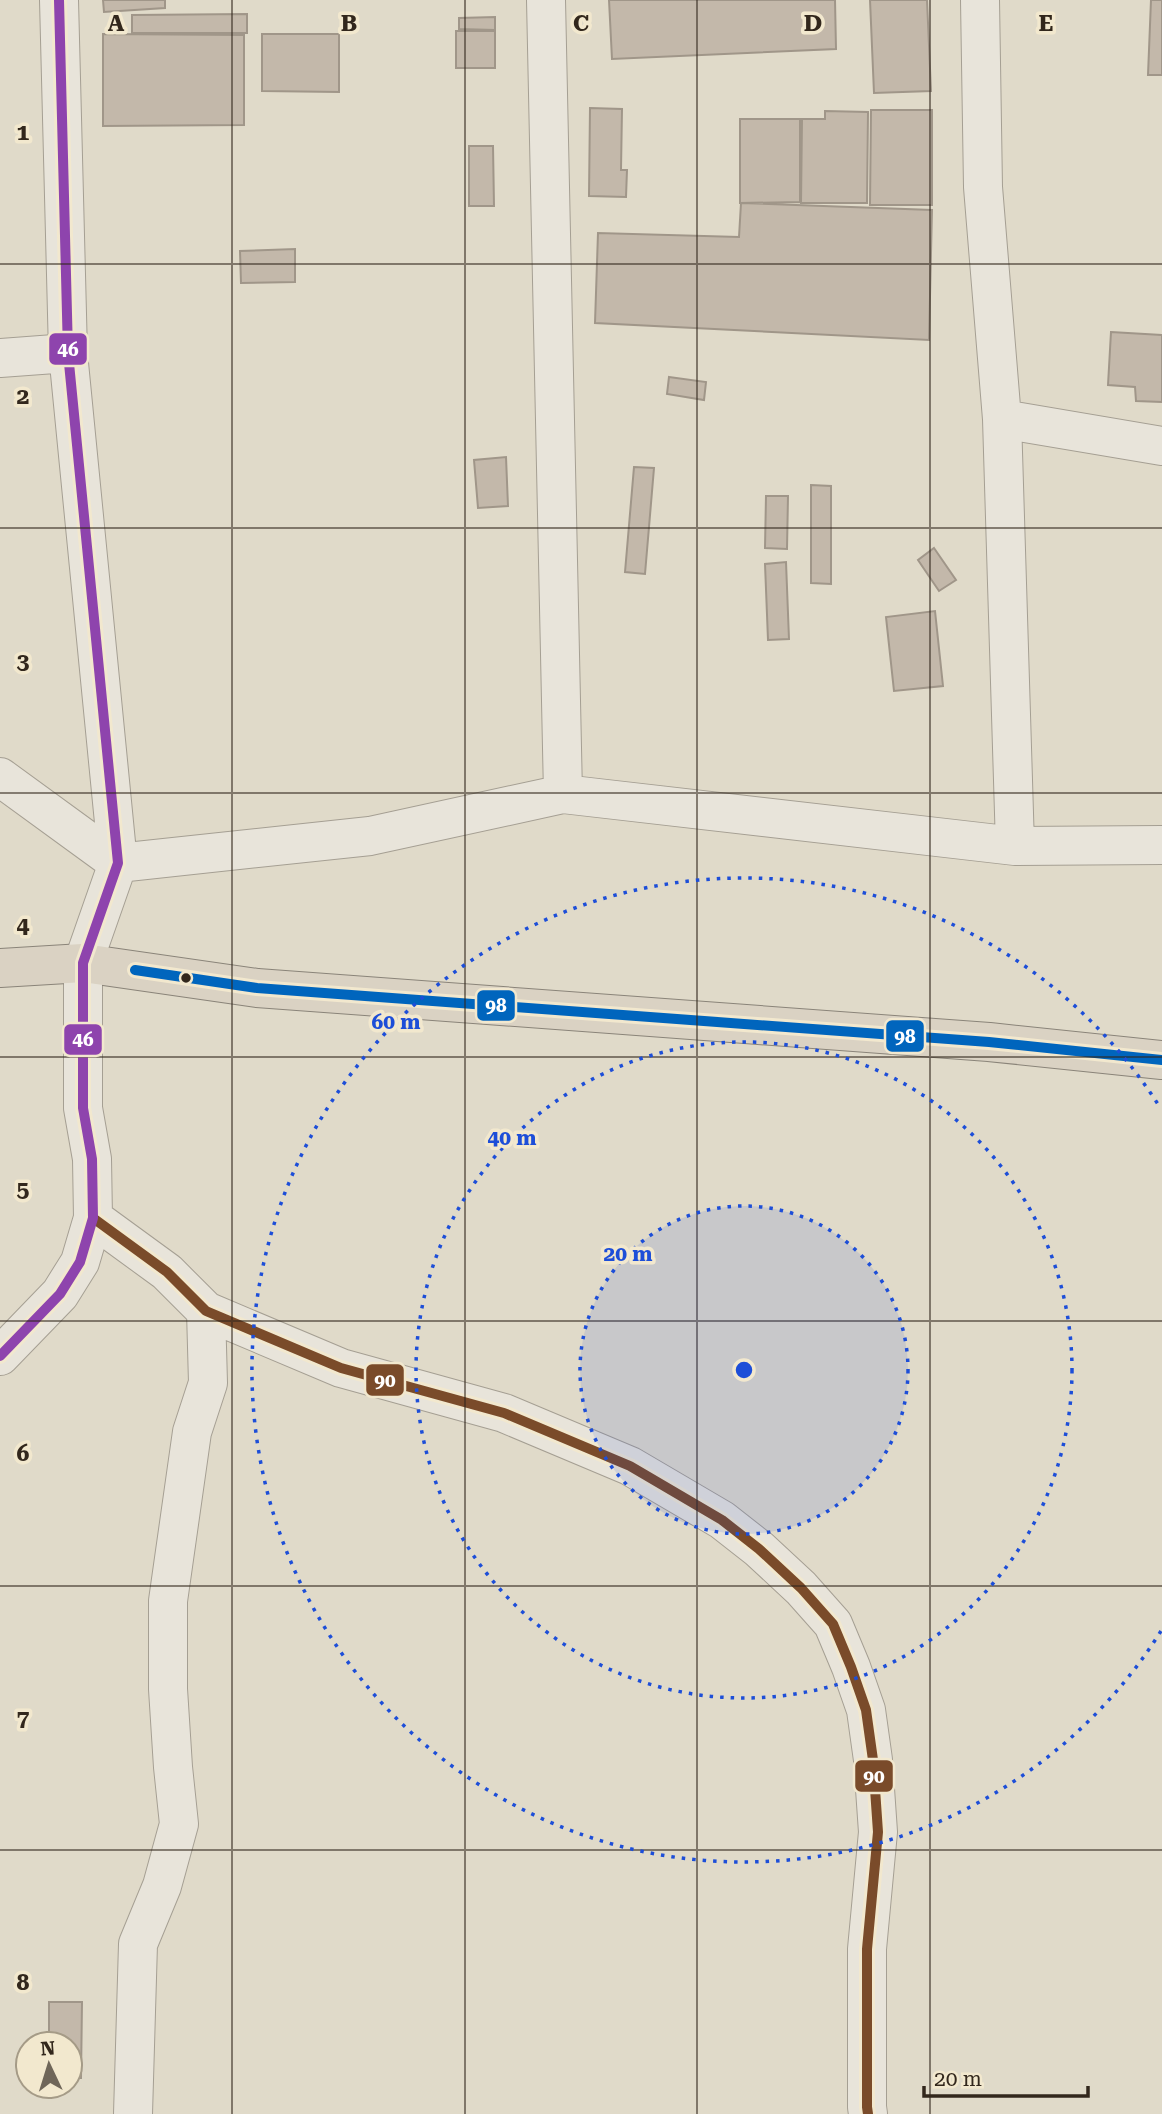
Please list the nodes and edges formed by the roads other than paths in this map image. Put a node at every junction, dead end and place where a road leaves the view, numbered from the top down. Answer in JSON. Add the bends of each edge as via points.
{"nodes":[{"id":1,"x":59,"y":0,"type":"edge"},
{"id":2,"x":546,"y":0,"type":"edge"},
{"id":3,"x":980,"y":0,"type":"edge"},
{"id":4,"x":68,"y":353,"type":"junction"},
{"id":5,"x":0,"y":358,"type":"edge"},
{"id":6,"x":1002,"y":419,"type":"junction"},
{"id":7,"x":1162,"y":446,"type":"edge"},
{"id":8,"x":0,"y":777,"type":"edge"},
{"id":9,"x":563,"y":794,"type":"junction"},
{"id":10,"x":1162,"y":845,"type":"edge"},
{"id":11,"x":1015,"y":846,"type":"junction"},
{"id":12,"x":118,"y":863,"type":"junction"},
{"id":13,"x":83,"y":963,"type":"junction"},
{"id":14,"x":0,"y":968,"type":"edge"},
{"id":15,"x":1162,"y":1059,"type":"edge"},
{"id":16,"x":93,"y":1217,"type":"junction"},
{"id":17,"x":206,"y":1311,"type":"junction"},
{"id":18,"x":0,"y":1356,"type":"edge"},
{"id":19,"x":134,"y":2114,"type":"edge"},
{"id":20,"x":868,"y":2114,"type":"edge"}],
"edges":[{"from":1,"to":4,"type":"street"},
{"from":2,"to":9,"type":"street"},
{"from":3,"to":6,"type":"street","via":[[983,187]]},
{"from":4,"to":5,"type":"street"},
{"from":4,"to":12,"type":"street"},
{"from":6,"to":7,"type":"street"},
{"from":6,"to":11,"type":"street"},
{"from":8,"to":12,"type":"street"},
{"from":9,"to":11,"type":"street"},
{"from":9,"to":12,"type":"street","via":[[370,836]]},
{"from":10,"to":11,"type":"street"},
{"from":12,"to":13,"type":"street"},
{"from":13,"to":14,"type":"highway"},
{"from":13,"to":15,"type":"highway","via":[[257,988]]},
{"from":13,"to":16,"type":"street","via":[[83,1108],[92,1159]]},
{"from":16,"to":17,"type":"street","via":[[167,1272]]},
{"from":16,"to":18,"type":"street","via":[[80,1262],[60,1294]]},
{"from":17,"to":19,"type":"street","via":[[208,1383],[192,1432],[168,1601],[168,1689],[179,1824],[162,1886],[138,1944]]},
{"from":17,"to":20,"type":"street","via":[[341,1368],[504,1413],[630,1466],[760,1549],[833,1624],[866,1710],[873,1760],[878,1832],[867,1949]]}]}
